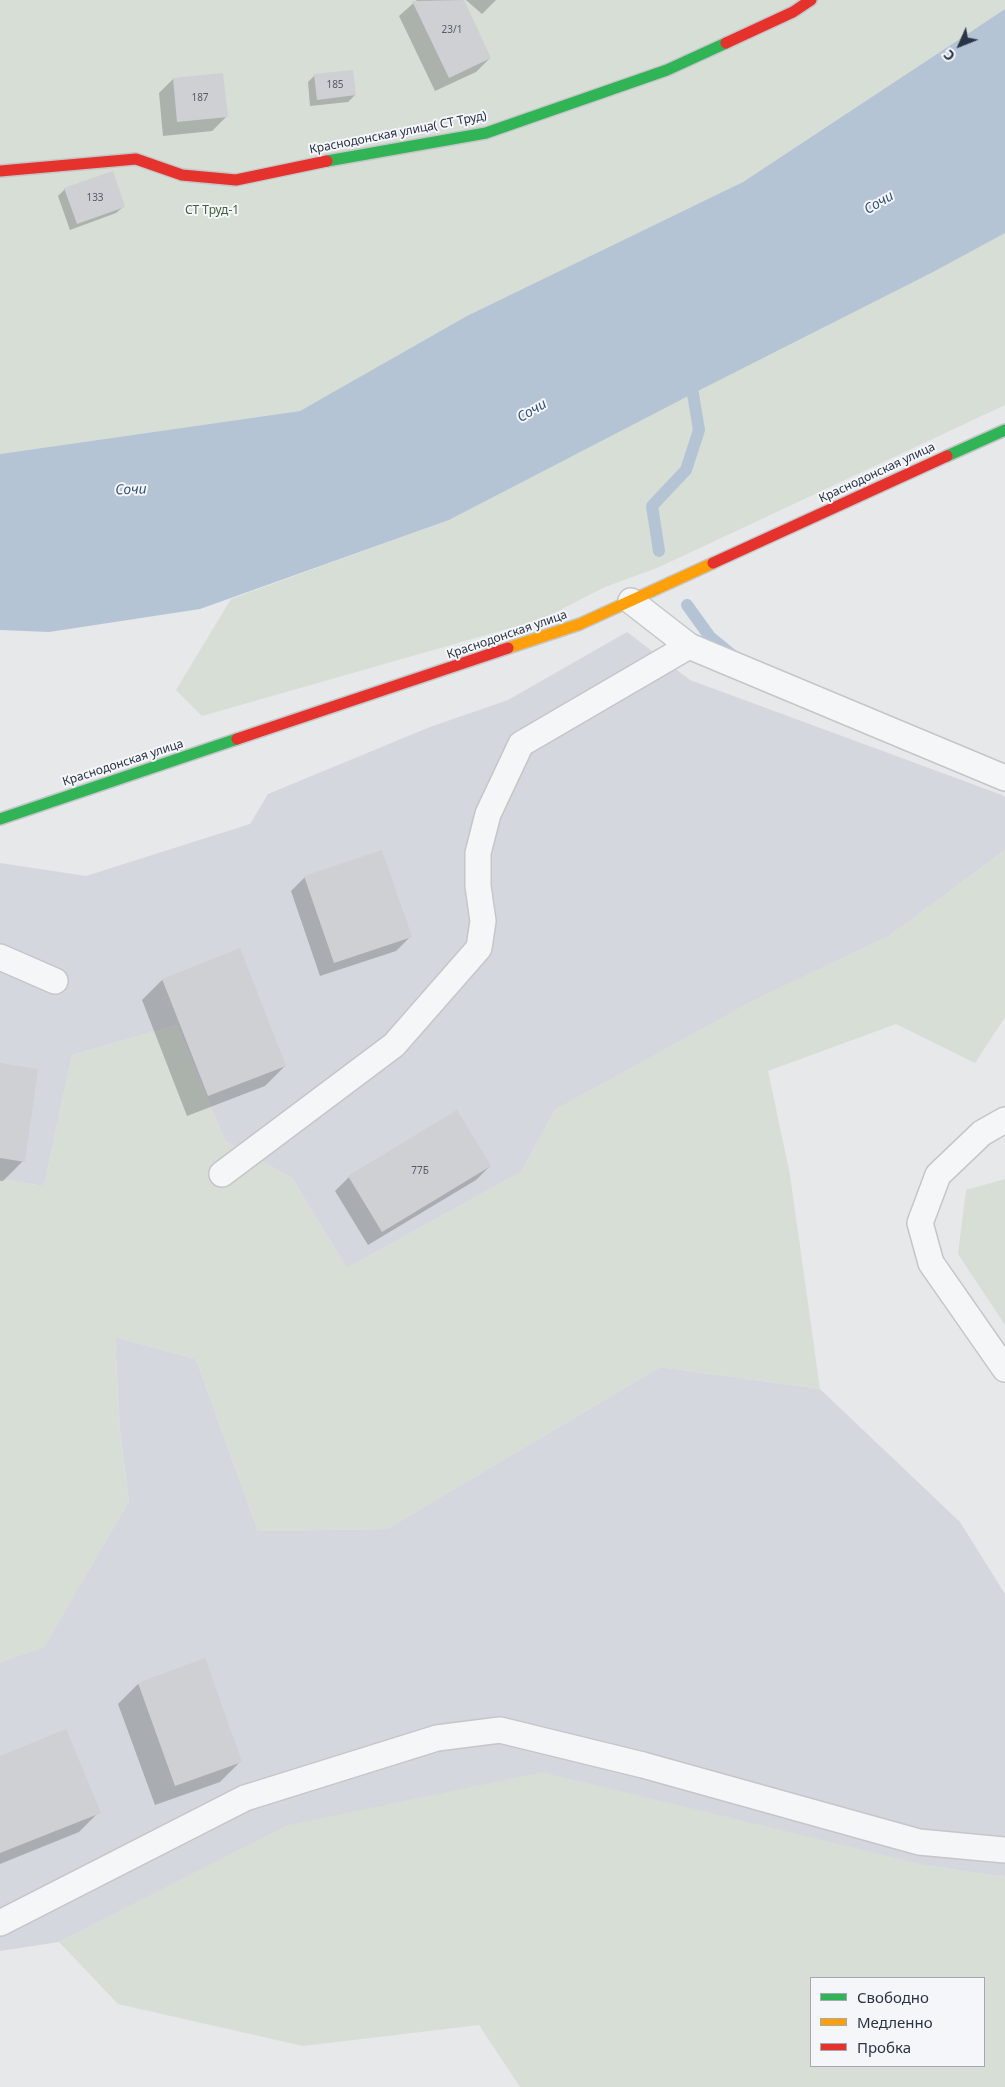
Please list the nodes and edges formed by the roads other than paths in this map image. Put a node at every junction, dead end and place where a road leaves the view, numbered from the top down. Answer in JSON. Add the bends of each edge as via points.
{"nodes":[{"id":1,"x":811,"y":0,"type":"edge"},
{"id":2,"x":0,"y":171,"type":"edge"},
{"id":3,"x":1005,"y":430,"type":"edge"},
{"id":4,"x":631,"y":601,"type":"junction"},
{"id":5,"x":690,"y":646,"type":"junction"},
{"id":6,"x":1005,"y":778,"type":"edge"},
{"id":7,"x":0,"y":819,"type":"edge"},
{"id":8,"x":0,"y":957,"type":"edge"},
{"id":9,"x":55,"y":981,"type":"dead end"},
{"id":10,"x":1005,"y":1120,"type":"edge"},
{"id":11,"x":222,"y":1174,"type":"dead end"},
{"id":12,"x":1005,"y":1369,"type":"edge"},
{"id":13,"x":1005,"y":1850,"type":"edge"},
{"id":14,"x":0,"y":1923,"type":"edge"}],
"edges":[{"from":1,"to":2,"type":"street","name":"Краснодонская улица( СТ Труд)","via":[[793,12],[667,70],[486,132],[236,180],[182,175],[136,159]]},
{"from":3,"to":4,"type":"street","name":"Краснодонская улица"},
{"from":4,"to":5,"type":"lane"},
{"from":4,"to":7,"type":"street","name":"Краснодонская улица","via":[[571,628]]},
{"from":5,"to":6,"type":"lane"},
{"from":5,"to":11,"type":"lane","via":[[520,744],[488,814],[478,853],[483,921],[480,948],[394,1045]]},
{"from":8,"to":9,"type":"lane"},
{"from":10,"to":12,"type":"lane","via":[[982,1133],[938,1175],[920,1223],[930,1263]]},
{"from":13,"to":14,"type":"lane","via":[[919,1842],[643,1765],[500,1730],[437,1738],[245,1798]]}]}
